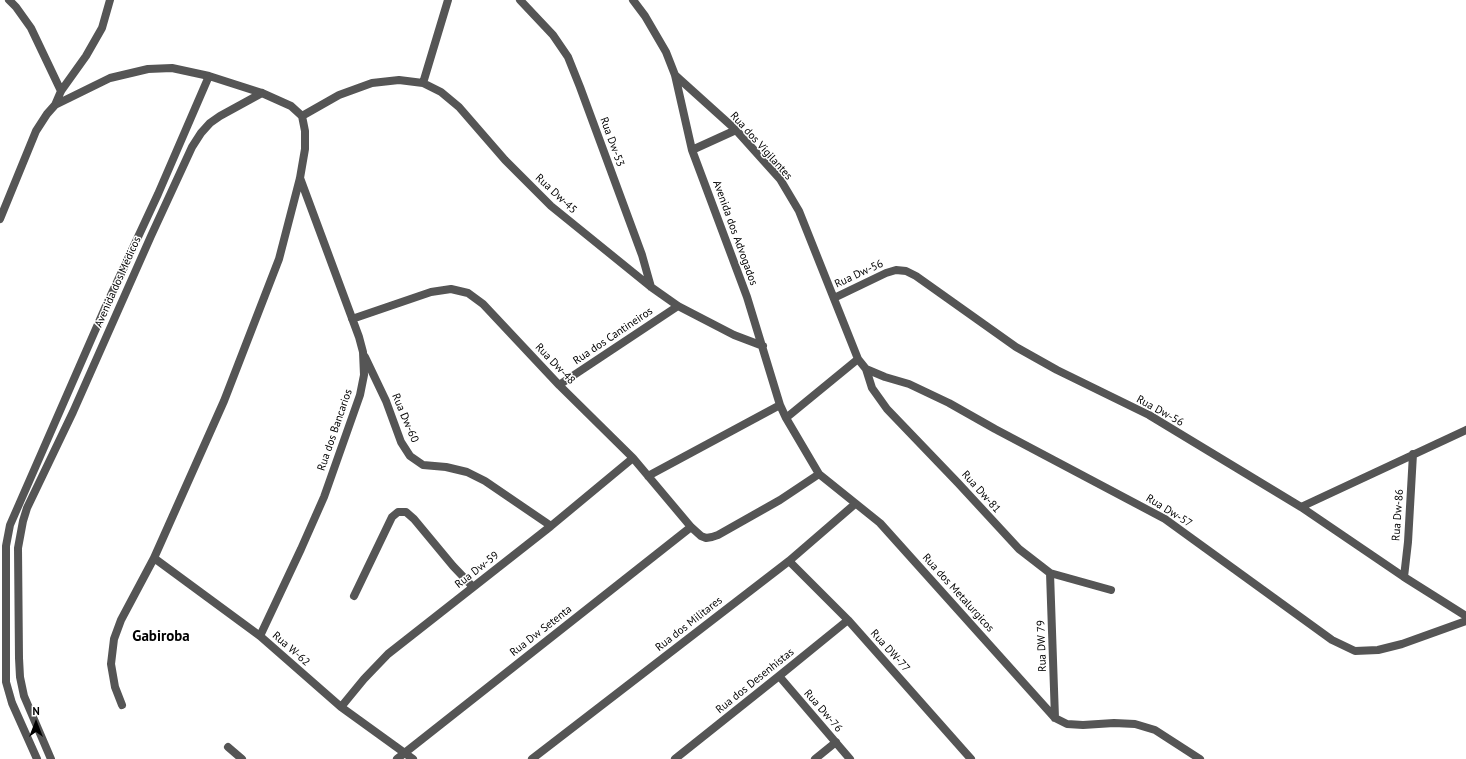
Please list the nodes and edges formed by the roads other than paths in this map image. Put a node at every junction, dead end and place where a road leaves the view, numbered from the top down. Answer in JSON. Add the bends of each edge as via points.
{"nodes":[{"id":1,"x":9,"y":0,"type":"edge"},
{"id":2,"x":110,"y":0,"type":"edge"},
{"id":3,"x":448,"y":0,"type":"edge"},
{"id":4,"x":520,"y":0,"type":"edge"},
{"id":5,"x":633,"y":0,"type":"edge"},
{"id":6,"x":675,"y":75,"type":"junction"},
{"id":7,"x":209,"y":76,"type":"junction"},
{"id":8,"x":423,"y":83,"type":"junction"},
{"id":9,"x":61,"y":91,"type":"junction"},
{"id":10,"x":262,"y":92,"type":"junction"},
{"id":11,"x":55,"y":105,"type":"junction"},
{"id":12,"x":302,"y":116,"type":"junction"},
{"id":13,"x":736,"y":130,"type":"junction"},
{"id":14,"x":692,"y":150,"type":"junction"},
{"id":15,"x":300,"y":178,"type":"junction"},
{"id":16,"x":158,"y":194,"type":"junction"},
{"id":17,"x":168,"y":198,"type":"junction"},
{"id":18,"x":0,"y":218,"type":"edge"},
{"id":19,"x":651,"y":287,"type":"junction"},
{"id":20,"x":834,"y":298,"type":"junction"},
{"id":21,"x":678,"y":306,"type":"junction"},
{"id":22,"x":105,"y":308,"type":"junction"},
{"id":23,"x":116,"y":313,"type":"junction"},
{"id":24,"x":352,"y":319,"type":"junction"},
{"id":25,"x":763,"y":346,"type":"junction"},
{"id":26,"x":363,"y":352,"type":"junction"},
{"id":27,"x":858,"y":359,"type":"junction"},
{"id":28,"x":866,"y":369,"type":"junction"},
{"id":29,"x":559,"y":385,"type":"junction"},
{"id":30,"x":780,"y":405,"type":"junction"},
{"id":31,"x":786,"y":418,"type":"junction"},
{"id":32,"x":1466,"y":430,"type":"edge"},
{"id":33,"x":1413,"y":454,"type":"junction"},
{"id":34,"x":633,"y":458,"type":"junction"},
{"id":35,"x":819,"y":474,"type":"junction"},
{"id":36,"x":648,"y":476,"type":"junction"},
{"id":37,"x":856,"y":504,"type":"junction"},
{"id":38,"x":17,"y":507,"type":"junction"},
{"id":39,"x":1301,"y":507,"type":"junction"},
{"id":40,"x":27,"y":508,"type":"junction"},
{"id":41,"x":551,"y":526,"type":"junction"},
{"id":42,"x":690,"y":527,"type":"junction"},
{"id":43,"x":154,"y":558,"type":"junction"},
{"id":44,"x":789,"y":561,"type":"junction"},
{"id":45,"x":1050,"y":573,"type":"junction"},
{"id":46,"x":1404,"y":577,"type":"junction"},
{"id":47,"x":473,"y":587,"type":"junction"},
{"id":48,"x":1111,"y":590,"type":"dead end"},
{"id":49,"x":354,"y":596,"type":"dead end"},
{"id":50,"x":1466,"y":616,"type":"edge"},
{"id":51,"x":848,"y":620,"type":"junction"},
{"id":52,"x":1466,"y":621,"type":"edge"},
{"id":53,"x":260,"y":636,"type":"junction"},
{"id":54,"x":779,"y":676,"type":"junction"},
{"id":55,"x":122,"y":705,"type":"dead end"},
{"id":56,"x":341,"y":707,"type":"junction"},
{"id":57,"x":1055,"y":718,"type":"junction"},
{"id":58,"x":836,"y":742,"type":"junction"},
{"id":59,"x":228,"y":747,"type":"dead end"},
{"id":60,"x":404,"y":753,"type":"junction"},
{"id":61,"x":37,"y":759,"type":"edge"},
{"id":62,"x":51,"y":759,"type":"edge"},
{"id":63,"x":242,"y":759,"type":"edge"},
{"id":64,"x":396,"y":759,"type":"edge"},
{"id":65,"x":413,"y":759,"type":"edge"},
{"id":66,"x":532,"y":759,"type":"edge"},
{"id":67,"x":675,"y":759,"type":"edge"},
{"id":68,"x":814,"y":759,"type":"edge"},
{"id":69,"x":850,"y":759,"type":"edge"},
{"id":70,"x":971,"y":759,"type":"edge"},
{"id":71,"x":1200,"y":759,"type":"edge"}],
"edges":[{"from":1,"to":9,"type":"street","via":[[31,28]]},
{"from":2,"to":9,"type":"street","via":[[102,28]]},
{"from":3,"to":8,"type":"street"},
{"from":4,"to":19,"type":"street","name":"Rua Dw-53","via":[[553,35],[568,57],[642,255]]},
{"from":5,"to":6,"type":"street","name":"Avenida dos Advogados","via":[[666,52]]},
{"from":6,"to":13,"type":"street","name":"Rua dos Vigilantes"},
{"from":6,"to":14,"type":"street","name":"Avenida dos Advogados"},
{"from":7,"to":10,"type":"street"},
{"from":7,"to":11,"type":"street","via":[[172,68],[148,69],[110,78]]},
{"from":7,"to":16,"type":"street","name":"Avenida dos Médicos"},
{"from":8,"to":12,"type":"street","name":"Rua Dw-45","via":[[399,80],[372,82],[339,95]]},
{"from":8,"to":19,"type":"street","name":"Rua Dw-45","via":[[441,92],[459,107],[551,206]]},
{"from":9,"to":11,"type":"street"},
{"from":10,"to":12,"type":"street","via":[[291,106]]},
{"from":10,"to":17,"type":"street","name":"Avenida dos Médicos","via":[[220,116],[201,133]]},
{"from":11,"to":18,"type":"street","via":[[36,131]]},
{"from":12,"to":15,"type":"street","via":[[305,149]]},
{"from":13,"to":14,"type":"street"},
{"from":13,"to":20,"type":"street","name":"Rua dos Vigilantes","via":[[780,180],[795,205]]},
{"from":14,"to":25,"type":"street","name":"Avenida dos Advogados"},
{"from":15,"to":24,"type":"street","name":"Rua dos Bancarios"},
{"from":15,"to":43,"type":"street","via":[[276,266],[224,401]]},
{"from":16,"to":17,"type":"street"},
{"from":16,"to":22,"type":"street","name":"Avenida dos Médicos"},
{"from":17,"to":23,"type":"street","name":"Avenida dos Médicos"},
{"from":19,"to":21,"type":"street","name":"Rua Dw-45"},
{"from":20,"to":27,"type":"street","name":"Rua dos Vigilantes"},
{"from":20,"to":39,"type":"street","name":"Rua Dw-56","via":[[886,273],[906,271],[1016,347],[1148,416]]},
{"from":21,"to":25,"type":"street","name":"Rua Dw-45","via":[[734,335]]},
{"from":21,"to":29,"type":"street","name":"Rua dos Cantineiros"},
{"from":22,"to":23,"type":"street"},
{"from":22,"to":38,"type":"street","name":"Avenida dos Médicos"},
{"from":23,"to":40,"type":"street","name":"Avenida dos Médicos"},
{"from":24,"to":26,"type":"street","name":"Rua dos Bancarios"},
{"from":24,"to":29,"type":"street","name":"Rua Dw-48","via":[[431,292],[451,290],[468,293],[483,304]]},
{"from":25,"to":30,"type":"street","name":"Avenida dos Advogados"},
{"from":26,"to":41,"type":"street","name":"Rua Dw-60","via":[[410,456],[424,465],[467,472],[485,481]]},
{"from":26,"to":53,"type":"street","name":"Rua dos Bancarios","via":[[364,375],[360,396],[324,497]]},
{"from":27,"to":28,"type":"street","name":"Rua Dw-57"},
{"from":27,"to":31,"type":"street"},
{"from":28,"to":45,"type":"street","name":"Rua Dw-81","via":[[872,388],[887,409],[1019,549]]},
{"from":28,"to":52,"type":"street","name":"Rua Dw-57","via":[[909,384],[949,403],[1165,519],[1332,640],[1355,651],[1378,650],[1402,644]]},
{"from":29,"to":34,"type":"street","name":"Rua Dw-48"},
{"from":30,"to":31,"type":"street","name":"Avenida dos Advogados"},
{"from":30,"to":36,"type":"street"},
{"from":31,"to":35,"type":"street","name":"Avenida dos Advogados"},
{"from":32,"to":33,"type":"street"},
{"from":33,"to":39,"type":"street"},
{"from":33,"to":46,"type":"street","name":"Rua Dw-86"},
{"from":34,"to":36,"type":"street","name":"Rua Dw-48"},
{"from":34,"to":41,"type":"street","name":"Rua Dw-59"},
{"from":35,"to":37,"type":"street","name":"Rua dos Metalurgicos"},
{"from":35,"to":42,"type":"street","name":"Rua Dw-48","via":[[780,500],[712,538],[701,536]]},
{"from":36,"to":42,"type":"street","name":"Rua Dw-48"},
{"from":37,"to":44,"type":"street","name":"Rua dos Militares"},
{"from":37,"to":57,"type":"street","name":"Rua dos Metalurgicos","via":[[880,523]]},
{"from":38,"to":40,"type":"street"},
{"from":38,"to":61,"type":"street","name":"Avenida dos Médicos","via":[[6,546],[6,682],[12,703]]},
{"from":39,"to":46,"type":"street","name":"Rua Dw-56"},
{"from":40,"to":62,"type":"street","name":"Avenida dos Médicos","via":[[18,548],[20,676],[24,696]]},
{"from":41,"to":47,"type":"street","name":"Rua Dw-59"},
{"from":42,"to":60,"type":"street","name":"Rua Dw Setenta"},
{"from":43,"to":53,"type":"street","name":"Rua W-62"},
{"from":43,"to":55,"type":"street","via":[[121,620],[114,639],[111,664],[115,687]]},
{"from":44,"to":51,"type":"street","name":"Rua DW-77"},
{"from":44,"to":66,"type":"street","name":"Rua dos Militares"},
{"from":45,"to":48,"type":"street","name":"Rua Dw-81"},
{"from":45,"to":57,"type":"street","name":"Rua DW 79"},
{"from":46,"to":50,"type":"street","name":"Rua Dw-56"},
{"from":47,"to":49,"type":"street","via":[[414,519],[406,512],[398,512],[392,517]]},
{"from":47,"to":56,"type":"street","name":"Rua Dw-59","via":[[388,654]]},
{"from":51,"to":54,"type":"street","name":"Rua dos Desenhistas"},
{"from":51,"to":70,"type":"street","name":"Rua DW-77"},
{"from":53,"to":56,"type":"street","name":"Rua W-62"},
{"from":54,"to":58,"type":"street","name":"Rua Dw-76"},
{"from":54,"to":67,"type":"street","name":"Rua dos Desenhistas"},
{"from":56,"to":60,"type":"street","name":"Rua W-62"},
{"from":57,"to":71,"type":"street","name":"Rua dos Metalurgicos","via":[[1067,724],[1135,724],[1155,730]]},
{"from":58,"to":68,"type":"street"},
{"from":58,"to":69,"type":"street","name":"Rua Dw-76"},
{"from":59,"to":63,"type":"street"},
{"from":60,"to":64,"type":"street","name":"Rua Dw Setenta"},
{"from":60,"to":65,"type":"street","name":"Rua W-62"}]}
